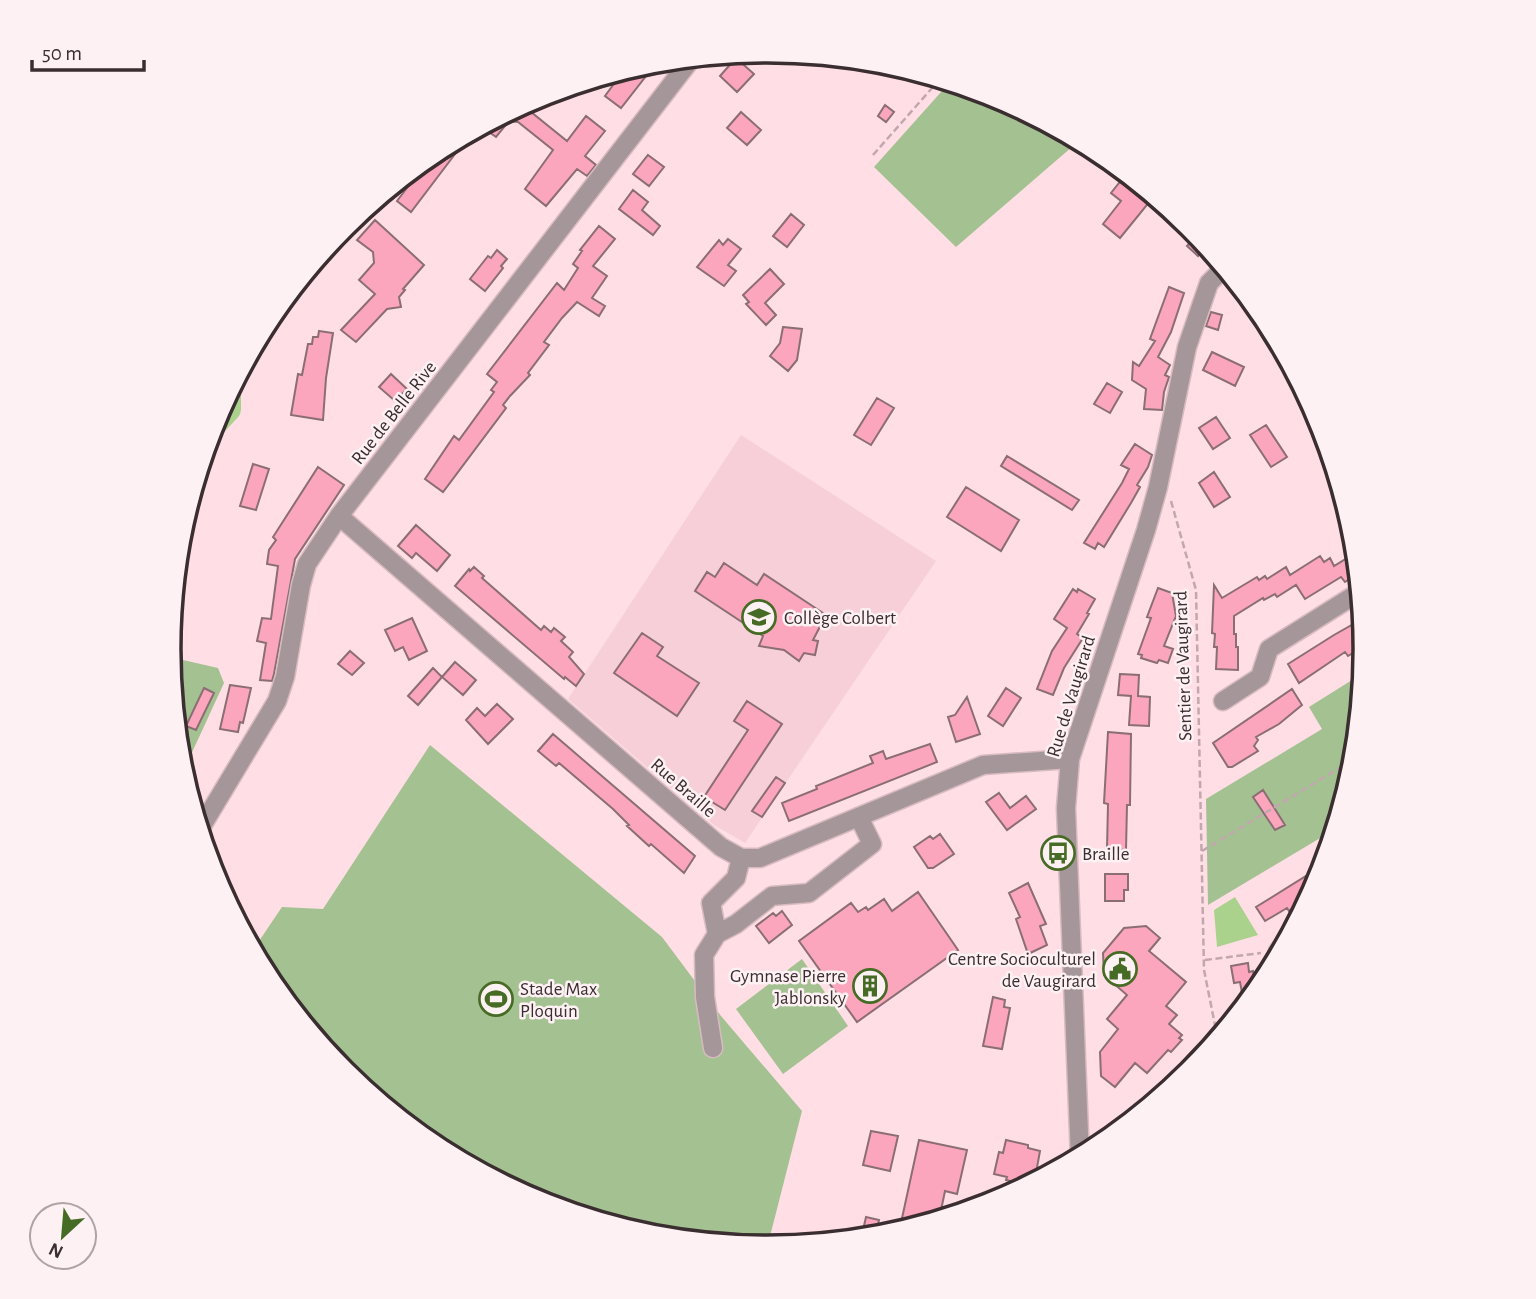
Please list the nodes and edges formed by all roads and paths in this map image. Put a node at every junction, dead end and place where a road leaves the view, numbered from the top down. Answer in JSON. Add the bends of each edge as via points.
{"nodes":[{"id":1,"x":683,"y":69,"type":"edge"},
{"id":2,"x":933,"y":87,"type":"edge"},
{"id":3,"x":873,"y":155,"type":"dead end"},
{"id":4,"x":1218,"y":274,"type":"edge"},
{"id":5,"x":1170,"y":496,"type":"dead end"},
{"id":6,"x":339,"y":516,"type":"junction"},
{"id":7,"x":1352,"y":597,"type":"edge"},
{"id":8,"x":1223,"y":701,"type":"dead end"},
{"id":9,"x":1070,"y":759,"type":"junction"},
{"id":10,"x":1343,"y":766,"type":"edge"},
{"id":11,"x":859,"y":817,"type":"junction"},
{"id":12,"x":207,"y":818,"type":"edge"},
{"id":13,"x":1202,"y":852,"type":"junction"},
{"id":14,"x":741,"y":858,"type":"junction"},
{"id":15,"x":717,"y":934,"type":"junction"},
{"id":16,"x":1270,"y":952,"type":"edge"},
{"id":17,"x":1204,"y":961,"type":"junction"},
{"id":18,"x":1216,"y":1028,"type":"edge"},
{"id":19,"x":713,"y":1048,"type":"dead end"},
{"id":20,"x":1080,"y":1146,"type":"edge"}],
"edges":[{"from":1,"to":6,"type":"street","name":"Rue de Belle Rive"},
{"from":2,"to":3,"type":"path"},
{"from":4,"to":9,"type":"street","name":"Rue de Vaugirard","via":[[1209,283],[1187,346],[1146,530]]},
{"from":5,"to":13,"type":"path","name":"Sentier de Vaugirard","via":[[1196,590]]},
{"from":6,"to":12,"type":"street","name":"Rue de Belle Rive","via":[[307,564],[276,701]]},
{"from":6,"to":14,"type":"street","name":"Rue Braille","via":[[712,839]]},
{"from":7,"to":8,"type":"street","via":[[1269,649],[1260,677]]},
{"from":9,"to":11,"type":"street","via":[[983,765]]},
{"from":9,"to":20,"type":"street","name":"Rue de Vaugirard","via":[[1066,808]]},
{"from":10,"to":13,"type":"path"},
{"from":11,"to":14,"type":"street","via":[[760,858]]},
{"from":11,"to":15,"type":"street","via":[[872,844],[808,894],[772,897]]},
{"from":13,"to":17,"type":"path","name":"Sentier de Vaugirard"},
{"from":14,"to":15,"type":"street","via":[[736,878],[711,903]]},
{"from":15,"to":19,"type":"street","via":[[705,955],[705,997]]},
{"from":16,"to":17,"type":"path"},
{"from":17,"to":18,"type":"path","name":"Sentier de Vaugirard"}]}
